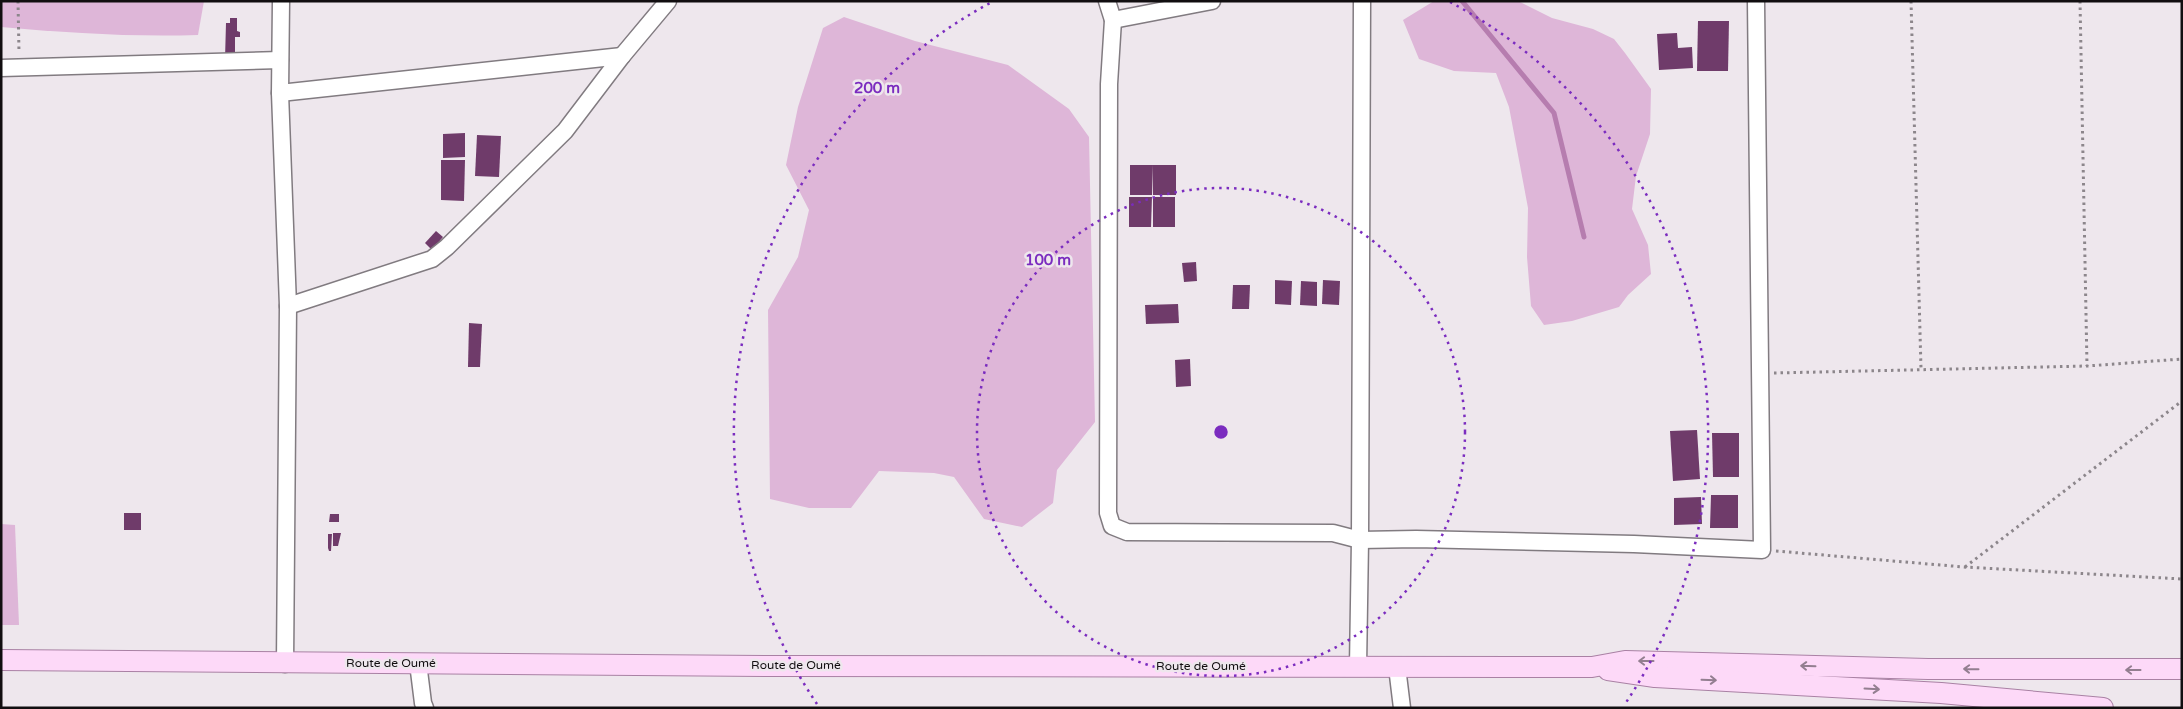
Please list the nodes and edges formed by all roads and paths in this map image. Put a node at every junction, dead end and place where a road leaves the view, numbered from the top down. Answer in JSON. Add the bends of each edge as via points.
{"nodes":[{"id":1,"x":18,"y":1,"type":"edge"},
{"id":2,"x":281,"y":1,"type":"edge"},
{"id":3,"x":668,"y":1,"type":"edge"},
{"id":4,"x":1107,"y":1,"type":"edge"},
{"id":5,"x":1212,"y":1,"type":"edge"},
{"id":6,"x":1362,"y":1,"type":"edge"},
{"id":7,"x":1756,"y":1,"type":"edge"},
{"id":8,"x":1911,"y":1,"type":"edge"},
{"id":9,"x":2080,"y":1,"type":"edge"},
{"id":10,"x":1113,"y":20,"type":"junction"},
{"id":11,"x":622,"y":56,"type":"junction"},
{"id":12,"x":280,"y":60,"type":"junction"},
{"id":13,"x":1,"y":68,"type":"edge"},
{"id":14,"x":19,"y":68,"type":"junction"},
{"id":15,"x":280,"y":93,"type":"junction"},
{"id":16,"x":288,"y":306,"type":"junction"},
{"id":17,"x":2182,"y":359,"type":"edge"},
{"id":18,"x":2087,"y":366,"type":"junction"},
{"id":19,"x":1921,"y":369,"type":"junction"},
{"id":20,"x":1761,"y":373,"type":"junction"},
{"id":21,"x":2182,"y":401,"type":"edge"},
{"id":22,"x":1360,"y":540,"type":"junction"},
{"id":23,"x":1762,"y":550,"type":"junction"},
{"id":24,"x":1964,"y":567,"type":"junction"},
{"id":25,"x":2182,"y":579,"type":"edge"},
{"id":26,"x":1,"y":660,"type":"edge"},
{"id":27,"x":418,"y":663,"type":"junction"},
{"id":28,"x":286,"y":664,"type":"junction"},
{"id":29,"x":1358,"y":667,"type":"junction"},
{"id":30,"x":1396,"y":667,"type":"junction"},
{"id":31,"x":1592,"y":667,"type":"junction"},
{"id":32,"x":2182,"y":669,"type":"edge"},
{"id":33,"x":425,"y":708,"type":"edge"},
{"id":34,"x":1402,"y":708,"type":"edge"},
{"id":35,"x":2103,"y":708,"type":"edge"}],
"edges":[{"from":1,"to":14,"type":"path"},
{"from":2,"to":12,"type":"street"},
{"from":3,"to":11,"type":"street"},
{"from":4,"to":10,"type":"street"},
{"from":5,"to":10,"type":"street"},
{"from":6,"to":22,"type":"street"},
{"from":7,"to":20,"type":"street"},
{"from":8,"to":19,"type":"path"},
{"from":9,"to":18,"type":"path"},
{"from":10,"to":22,"type":"street","via":[[1109,84],[1108,503],[1112,526],[1127,532],[1333,533]]},
{"from":11,"to":15,"type":"street"},
{"from":11,"to":16,"type":"street","via":[[566,131],[432,259]]},
{"from":12,"to":14,"type":"street"},
{"from":12,"to":15,"type":"street"},
{"from":13,"to":14,"type":"street"},
{"from":15,"to":16,"type":"street"},
{"from":16,"to":28,"type":"street"},
{"from":17,"to":18,"type":"path"},
{"from":18,"to":19,"type":"path"},
{"from":19,"to":20,"type":"path"},
{"from":20,"to":23,"type":"street"},
{"from":21,"to":24,"type":"path"},
{"from":22,"to":23,"type":"street","via":[[1604,543]]},
{"from":22,"to":29,"type":"street"},
{"from":23,"to":24,"type":"path"},
{"from":24,"to":25,"type":"path"},
{"from":26,"to":28,"type":"main road","name":"Route de Oumé"},
{"from":27,"to":28,"type":"main road","name":"Route de Oumé"},
{"from":27,"to":29,"type":"main road","name":"Route de Oumé"},
{"from":27,"to":33,"type":"street"},
{"from":29,"to":30,"type":"main road","name":"Route de Oumé"},
{"from":30,"to":31,"type":"main road","name":"Route de Oumé"},
{"from":30,"to":34,"type":"street"},
{"from":32,"to":31,"type":"main road","one_way":true,"via":[[1928,669],[1641,661]]},
{"from":31,"to":35,"type":"main road","one_way":true,"via":[[1655,677],[1942,693]]}]}
